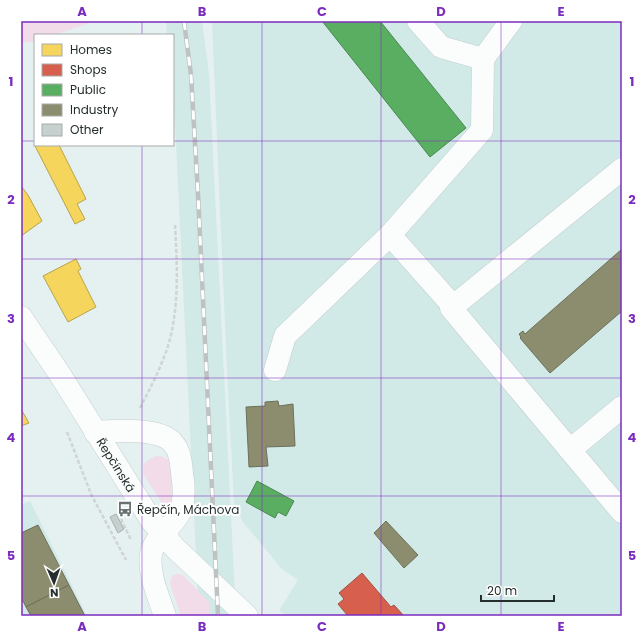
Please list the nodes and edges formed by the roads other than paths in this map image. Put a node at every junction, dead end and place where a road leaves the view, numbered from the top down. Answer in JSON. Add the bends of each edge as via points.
{"nodes":[{"id":1,"x":418,"y":21,"type":"edge"},
{"id":2,"x":511,"y":21,"type":"edge"},
{"id":3,"x":483,"y":60,"type":"junction"},
{"id":4,"x":622,"y":169,"type":"edge"},
{"id":5,"x":390,"y":235,"type":"junction"},
{"id":6,"x":453,"y":306,"type":"junction"},
{"id":7,"x":21,"y":317,"type":"edge"},
{"id":8,"x":275,"y":370,"type":"dead end"},
{"id":9,"x":622,"y":407,"type":"edge"},
{"id":10,"x":95,"y":432,"type":"junction"},
{"id":11,"x":570,"y":450,"type":"junction"},
{"id":12,"x":622,"y":512,"type":"edge"},
{"id":13,"x":163,"y":534,"type":"junction"},
{"id":14,"x":164,"y":616,"type":"edge"},
{"id":15,"x":247,"y":616,"type":"edge"}],
"edges":[{"from":1,"to":3,"type":"street","via":[[441,48]]},
{"from":2,"to":3,"type":"street"},
{"from":3,"to":5,"type":"street","via":[[482,130]]},
{"from":4,"to":6,"type":"street"},
{"from":5,"to":6,"type":"street"},
{"from":5,"to":8,"type":"street","via":[[285,336]]},
{"from":6,"to":11,"type":"street","via":[[451,308]]},
{"from":7,"to":10,"type":"street","name":"Řepčínská"},
{"from":9,"to":11,"type":"street"},
{"from":10,"to":13,"type":"street","name":"Řepčínská","via":[[151,520]]},
{"from":10,"to":13,"type":"street","via":[[127,431],[161,435],[171,441],[177,449],[181,462],[183,499],[176,520]]},
{"from":11,"to":12,"type":"street"},
{"from":13,"to":14,"type":"street","via":[[155,544],[151,564]]},
{"from":13,"to":15,"type":"street","name":"Řepčínská"}]}
